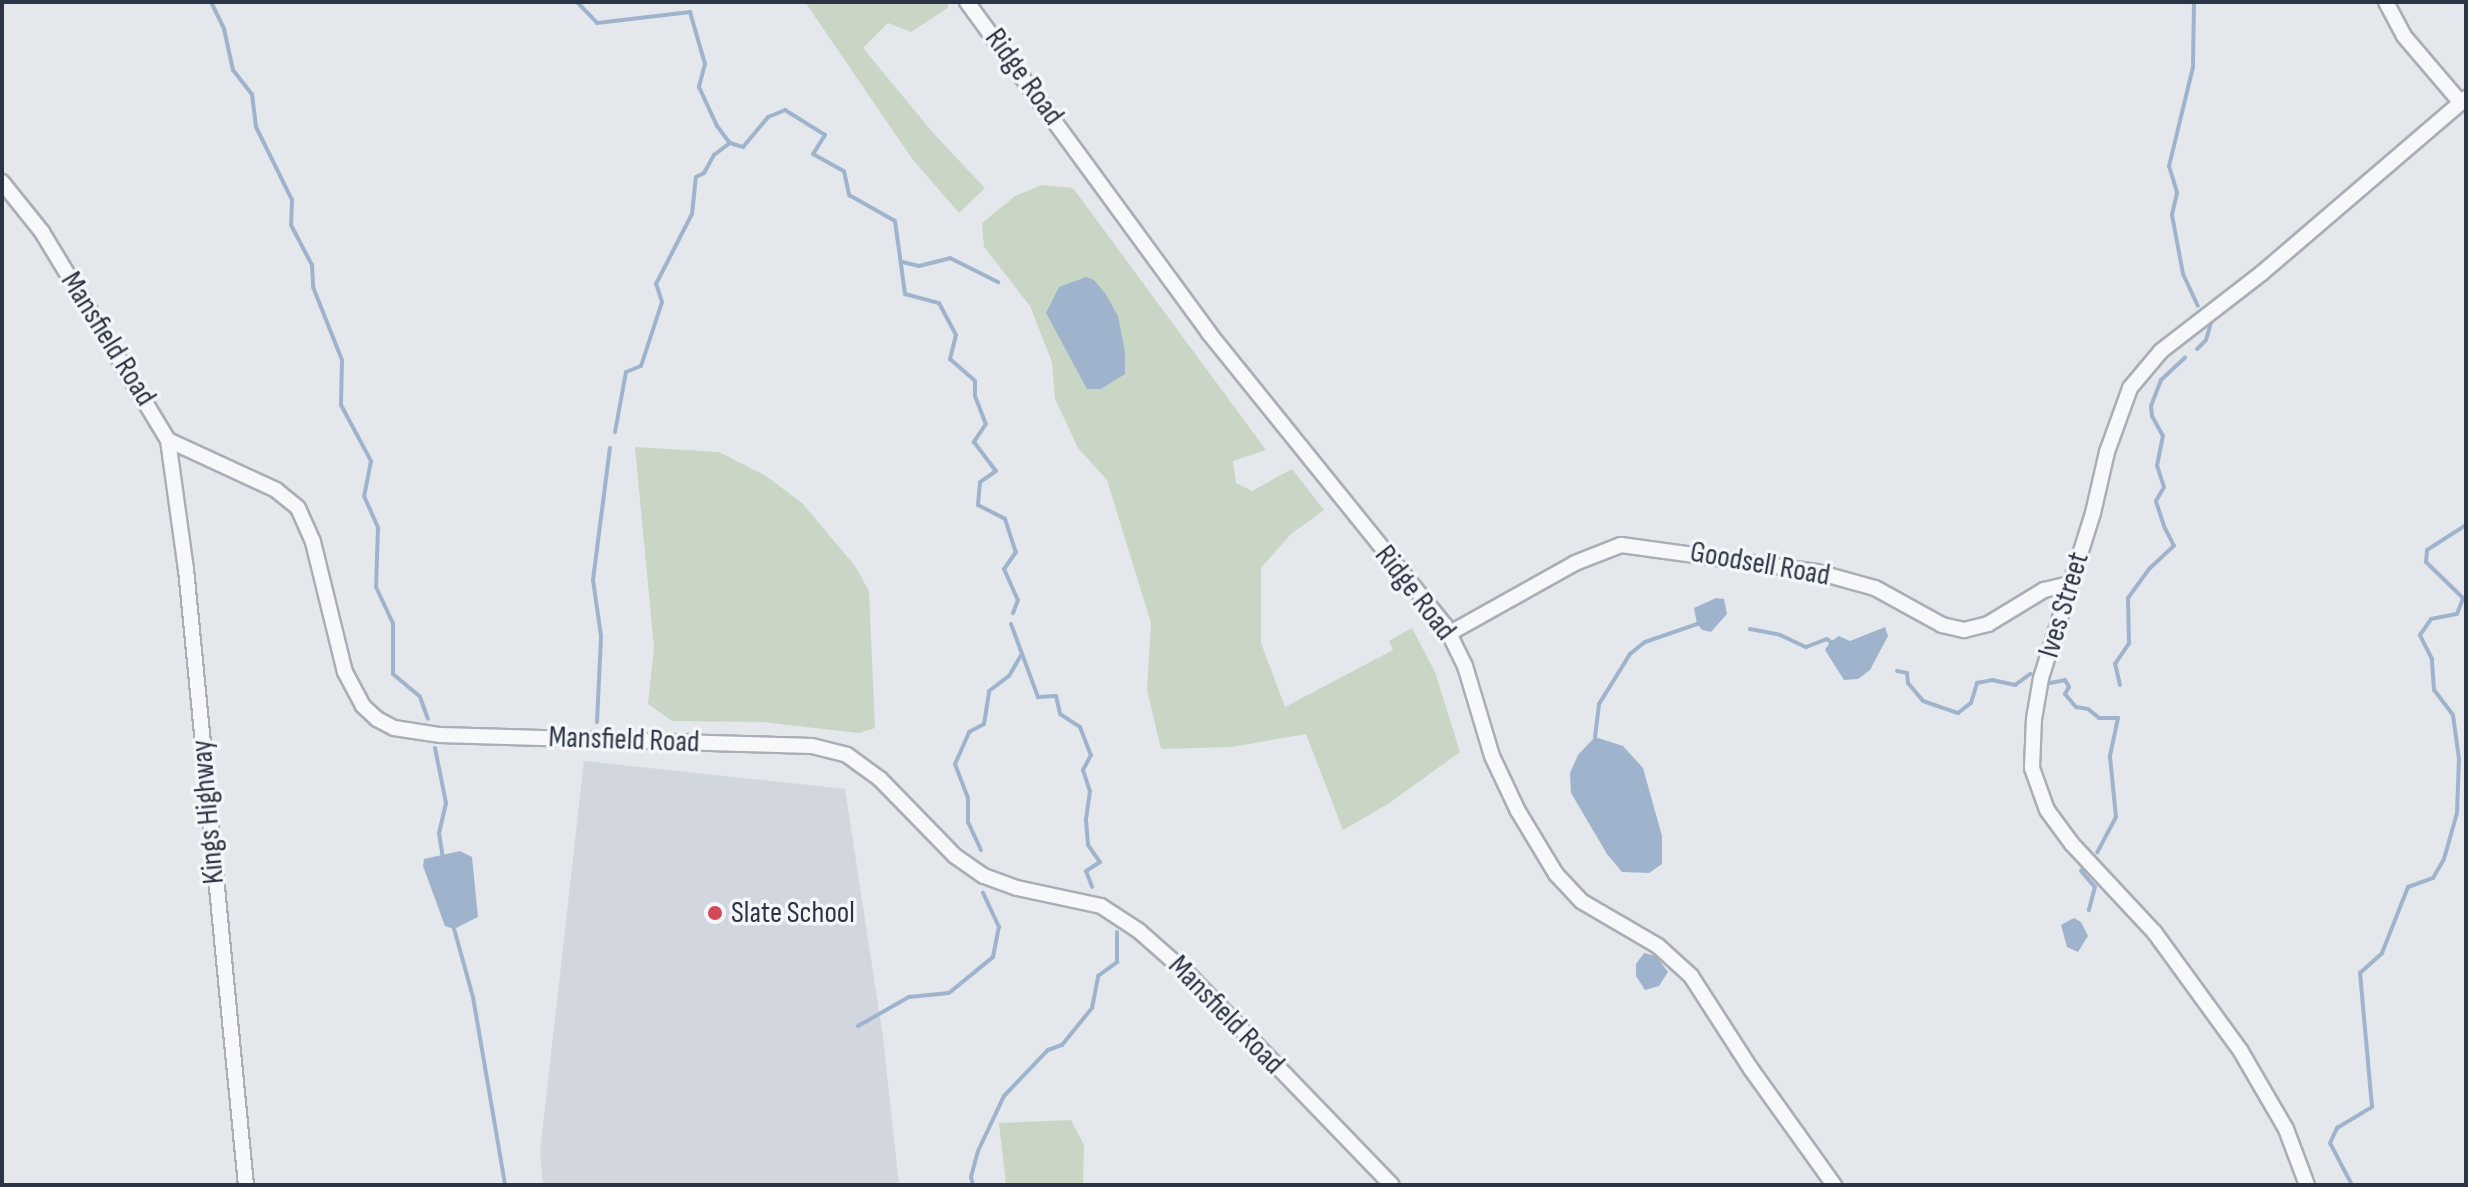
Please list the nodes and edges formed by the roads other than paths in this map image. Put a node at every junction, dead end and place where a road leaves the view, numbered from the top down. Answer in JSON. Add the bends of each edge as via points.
{"nodes":[{"id":1,"x":967,"y":2,"type":"edge"},
{"id":2,"x":2386,"y":2,"type":"edge"},
{"id":3,"x":2464,"y":100,"type":"edge"},
{"id":4,"x":2,"y":182,"type":"edge"},
{"id":5,"x":168,"y":440,"type":"junction"},
{"id":6,"x":2069,"y":584,"type":"junction"},
{"id":7,"x":1450,"y":633,"type":"junction"},
{"id":8,"x":246,"y":1185,"type":"edge"},
{"id":9,"x":1392,"y":1185,"type":"edge"},
{"id":10,"x":1834,"y":1185,"type":"edge"},
{"id":11,"x":2307,"y":1185,"type":"edge"}],
"edges":[{"from":1,"to":7,"type":"street","name":"Ridge Road","via":[[1209,333]]},
{"from":2,"to":3,"type":"street","via":[[2404,36]]},
{"from":3,"to":6,"type":"street","name":"Ives Street","via":[[2140,374],[2115,422]]},
{"from":4,"to":5,"type":"street","name":"Mansfield Road","via":[[42,232]]},
{"from":5,"to":8,"type":"street","name":"Kings Highway","via":[[186,569]]},
{"from":5,"to":9,"type":"street","name":"Mansfield Road","via":[[276,490],[298,508],[313,542],[352,691],[377,719],[394,728],[440,735],[812,746],[847,755],[880,779],[955,856],[984,876],[1101,906],[1139,931],[1188,974]]},
{"from":6,"to":7,"type":"street","name":"Goodsell Road","via":[[2044,590],[1988,624],[1964,630],[1942,625],[1875,588],[1839,578],[1621,545],[1575,563]]},
{"from":6,"to":11,"type":"street","name":"Ives Street","via":[[2034,719],[2032,768],[2041,798],[2072,844],[2155,933],[2240,1050],[2286,1129]]},
{"from":7,"to":10,"type":"street","name":"Ridge Road","via":[[1492,756],[1548,863],[1581,901],[1658,946],[1691,976]]}]}
